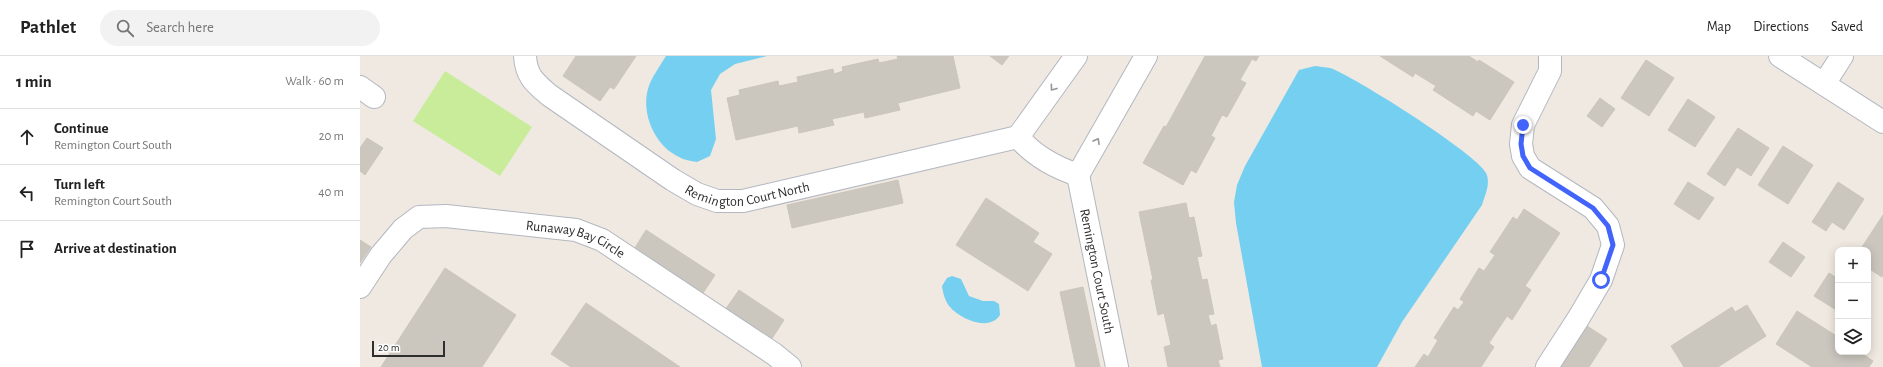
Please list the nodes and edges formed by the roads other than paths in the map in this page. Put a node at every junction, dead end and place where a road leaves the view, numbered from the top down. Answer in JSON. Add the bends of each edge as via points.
{"nodes":[{"id":1,"x":525,"y":56,"type":"edge"},
{"id":2,"x":1076,"y":56,"type":"edge"},
{"id":3,"x":1146,"y":56,"type":"edge"},
{"id":4,"x":1550,"y":56,"type":"edge"},
{"id":5,"x":1780,"y":56,"type":"edge"},
{"id":6,"x":1842,"y":56,"type":"edge"},
{"id":7,"x":1824,"y":84,"type":"junction"},
{"id":8,"x":1883,"y":122,"type":"edge"},
{"id":9,"x":1018,"y":137,"type":"junction"},
{"id":10,"x":1078,"y":175,"type":"junction"},
{"id":11,"x":360,"y":287,"type":"edge"},
{"id":12,"x":790,"y":367,"type":"edge"},
{"id":13,"x":1117,"y":367,"type":"edge"},
{"id":14,"x":1547,"y":367,"type":"edge"}],
"edges":[{"from":1,"to":9,"type":"street","name":"Remington Court North","via":[[525,67],[534,83],[549,95],[673,180],[697,194],[717,201],[743,200]]},
{"from":2,"to":9,"type":"street","one_way":true},
{"from":10,"to":3,"type":"street","one_way":true},
{"from":4,"to":14,"type":"street","via":[[1550,71],[1523,125],[1523,156],[1530,168],[1593,208],[1608,226],[1613,245],[1601,280]]},
{"from":5,"to":7,"type":"street"},
{"from":6,"to":7,"type":"street"},
{"from":7,"to":8,"type":"street"},
{"from":9,"to":10,"type":"street","via":[[1026,147],[1043,159]]},
{"from":10,"to":13,"type":"street","name":"Remington Court South"},
{"from":11,"to":12,"type":"street","name":"Runaway Bay Circle","via":[[402,229],[419,217],[446,216],[576,230],[602,240]]}]}
